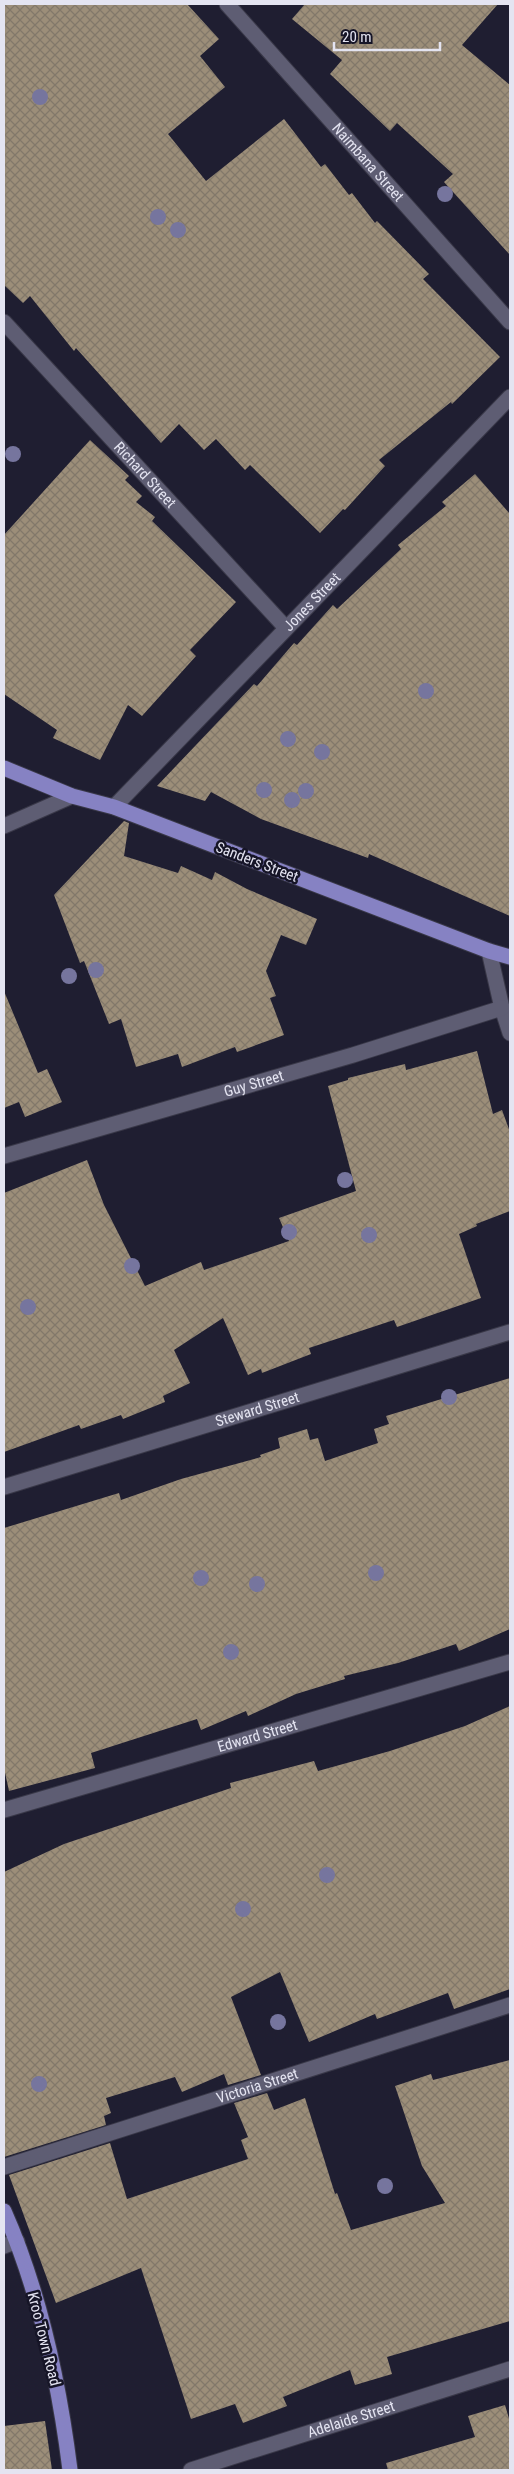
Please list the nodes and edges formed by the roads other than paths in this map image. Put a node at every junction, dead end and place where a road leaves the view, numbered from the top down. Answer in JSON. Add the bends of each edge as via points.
{"nodes":[{"id":1,"x":227,"y":4,"type":"edge"},
{"id":2,"x":4,"y":322,"type":"edge"},
{"id":3,"x":510,"y":322,"type":"edge"},
{"id":4,"x":510,"y":397,"type":"edge"},
{"id":5,"x":286,"y":628,"type":"junction"},
{"id":6,"x":4,"y":768,"type":"edge"},
{"id":7,"x":72,"y":796,"type":"junction"},
{"id":8,"x":114,"y":807,"type":"junction"},
{"id":9,"x":4,"y":826,"type":"edge"},
{"id":10,"x":489,"y":951,"type":"junction"},
{"id":11,"x":510,"y":957,"type":"edge"},
{"id":12,"x":502,"y":1008,"type":"junction"},
{"id":13,"x":510,"y":1033,"type":"edge"},
{"id":14,"x":4,"y":1156,"type":"edge"},
{"id":15,"x":510,"y":1332,"type":"edge"},
{"id":16,"x":4,"y":1487,"type":"edge"},
{"id":17,"x":510,"y":1662,"type":"edge"},
{"id":18,"x":4,"y":1810,"type":"edge"},
{"id":19,"x":510,"y":2005,"type":"edge"},
{"id":20,"x":4,"y":2167,"type":"edge"},
{"id":21,"x":4,"y":2211,"type":"edge"},
{"id":22,"x":11,"y":2244,"type":"edge"},
{"id":23,"x":510,"y":2370,"type":"edge"},
{"id":24,"x":70,"y":2470,"type":"edge"},
{"id":25,"x":191,"y":2470,"type":"edge"}],
"edges":[{"from":1,"to":3,"type":"street","name":"Naimbana Street"},
{"from":2,"to":5,"type":"street","name":"Richard Street"},
{"from":4,"to":5,"type":"street","name":"Jones Street"},
{"from":5,"to":8,"type":"street","name":"Jones Street"},
{"from":6,"to":7,"type":"main road","name":"Sanders Street"},
{"from":7,"to":8,"type":"main road","name":"Sanders Street"},
{"from":7,"to":9,"type":"street"},
{"from":8,"to":10,"type":"main road","name":"Sanders Street"},
{"from":10,"to":11,"type":"main road","name":"Sanders Street"},
{"from":10,"to":12,"type":"street"},
{"from":12,"to":13,"type":"street"},
{"from":12,"to":14,"type":"street","name":"Guy Street","via":[[354,1055]]},
{"from":15,"to":16,"type":"street","name":"Steward Street"},
{"from":17,"to":18,"type":"street","name":"Edward Street"},
{"from":19,"to":20,"type":"street","name":"Victoria Street"},
{"from":21,"to":22,"type":"main road","name":"Kroo Town Road"},
{"from":22,"to":24,"type":"main road","name":"Kroo Town Road","via":[[41,2318],[63,2417]]},
{"from":23,"to":25,"type":"street","name":"Adelaide Street"}]}
